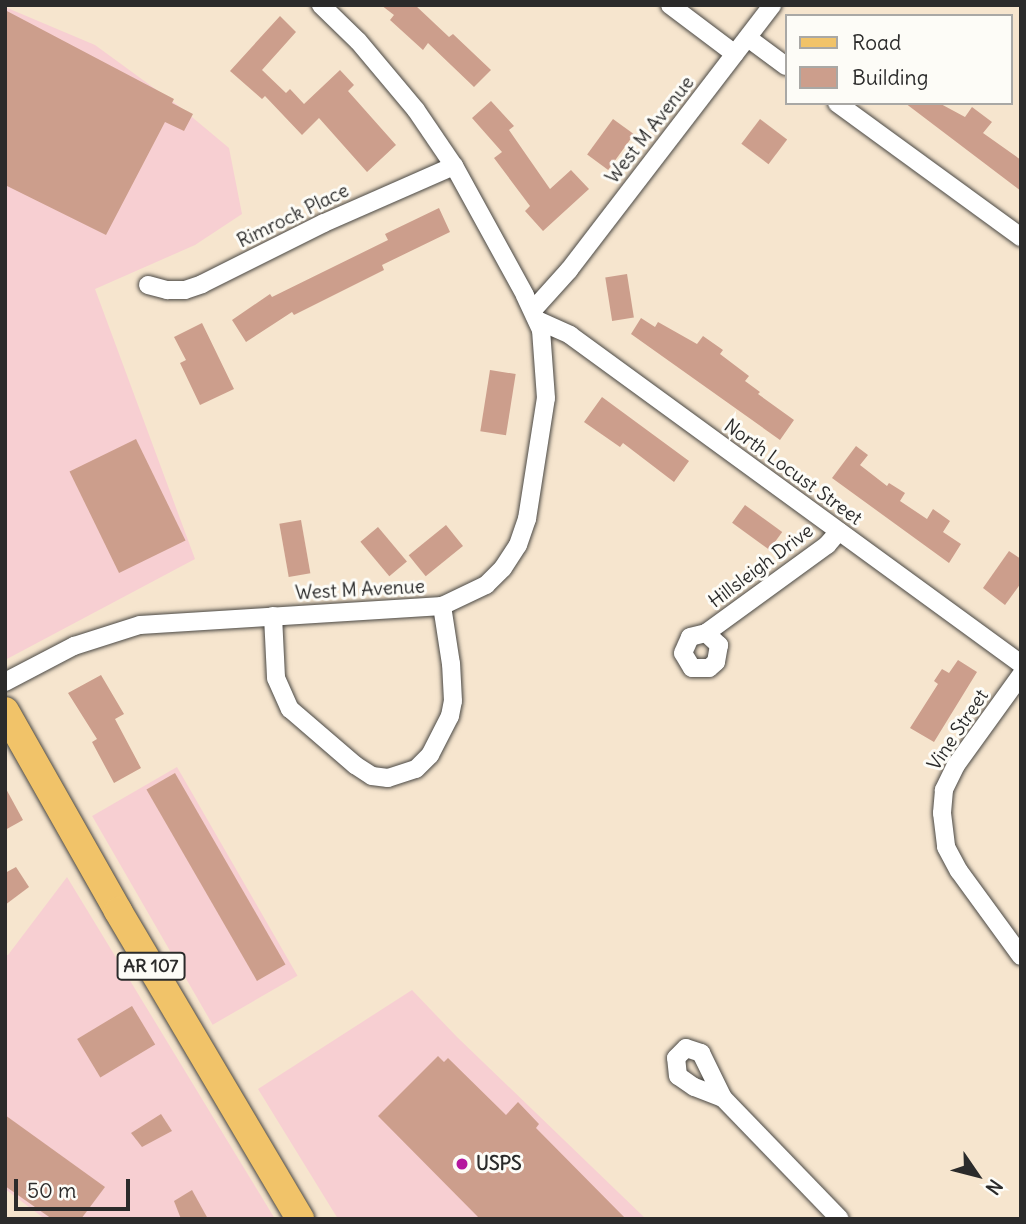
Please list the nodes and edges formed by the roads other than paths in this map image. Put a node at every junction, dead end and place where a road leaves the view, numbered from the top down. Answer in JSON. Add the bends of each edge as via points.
{"nodes":[{"id":1,"x":321,"y":5,"type":"edge"},
{"id":2,"x":670,"y":5,"type":"edge"},
{"id":3,"x":772,"y":5,"type":"edge"},
{"id":4,"x":748,"y":37,"type":"junction"},
{"id":5,"x":735,"y":54,"type":"junction"},
{"id":6,"x":785,"y":65,"type":"edge"},
{"id":7,"x":840,"y":105,"type":"edge"},
{"id":8,"x":454,"y":166,"type":"junction"},
{"id":9,"x":1021,"y":237,"type":"edge"},
{"id":10,"x":148,"y":285,"type":"dead end"},
{"id":11,"x":535,"y":315,"type":"junction"},
{"id":12,"x":839,"y":531,"type":"junction"},
{"id":13,"x":442,"y":606,"type":"junction"},
{"id":14,"x":273,"y":616,"type":"junction"},
{"id":15,"x":706,"y":634,"type":"dead end"},
{"id":16,"x":1021,"y":664,"type":"edge"},
{"id":17,"x":1021,"y":676,"type":"edge"},
{"id":18,"x":5,"y":682,"type":"edge"},
{"id":19,"x":5,"y":711,"type":"edge"},
{"id":20,"x":1021,"y":956,"type":"edge"},
{"id":21,"x":723,"y":1098,"type":"dead end"},
{"id":22,"x":300,"y":1219,"type":"edge"},
{"id":23,"x":840,"y":1219,"type":"edge"}],
"edges":[{"from":1,"to":8,"type":"street","via":[[397,86]]},
{"from":2,"to":5,"type":"street"},
{"from":3,"to":4,"type":"street","name":"West M Avenue"},
{"from":4,"to":5,"type":"street","name":"West M Avenue"},
{"from":4,"to":6,"type":"street"},
{"from":5,"to":11,"type":"street","name":"West M Avenue"},
{"from":7,"to":9,"type":"street"},
{"from":8,"to":10,"type":"street","name":"Rimrock Place","via":[[324,223],[202,284],[167,290]]},
{"from":8,"to":11,"type":"street"},
{"from":11,"to":12,"type":"street","name":"North Locust Street","via":[[570,335]]},
{"from":11,"to":13,"type":"street","name":"West M Avenue","via":[[543,342],[546,398],[523,532],[503,568],[486,585]]},
{"from":12,"to":15,"type":"street","name":"Hillsleigh Drive","via":[[827,545]]},
{"from":12,"to":16,"type":"street","name":"North Locust Street"},
{"from":13,"to":14,"type":"street","name":"West M Avenue"},
{"from":13,"to":14,"type":"street","via":[[451,664],[450,716],[430,755],[416,769],[388,778],[372,776],[355,765],[290,709],[276,678]]},
{"from":14,"to":18,"type":"street","name":"West M Avenue","via":[[169,622],[113,631]]},
{"from":17,"to":20,"type":"street","name":"Vine Street","via":[[956,765],[944,790],[942,813],[946,847]]},
{"from":19,"to":22,"type":"main road","number":"AR 107"},
{"from":21,"to":23,"type":"street"}]}
